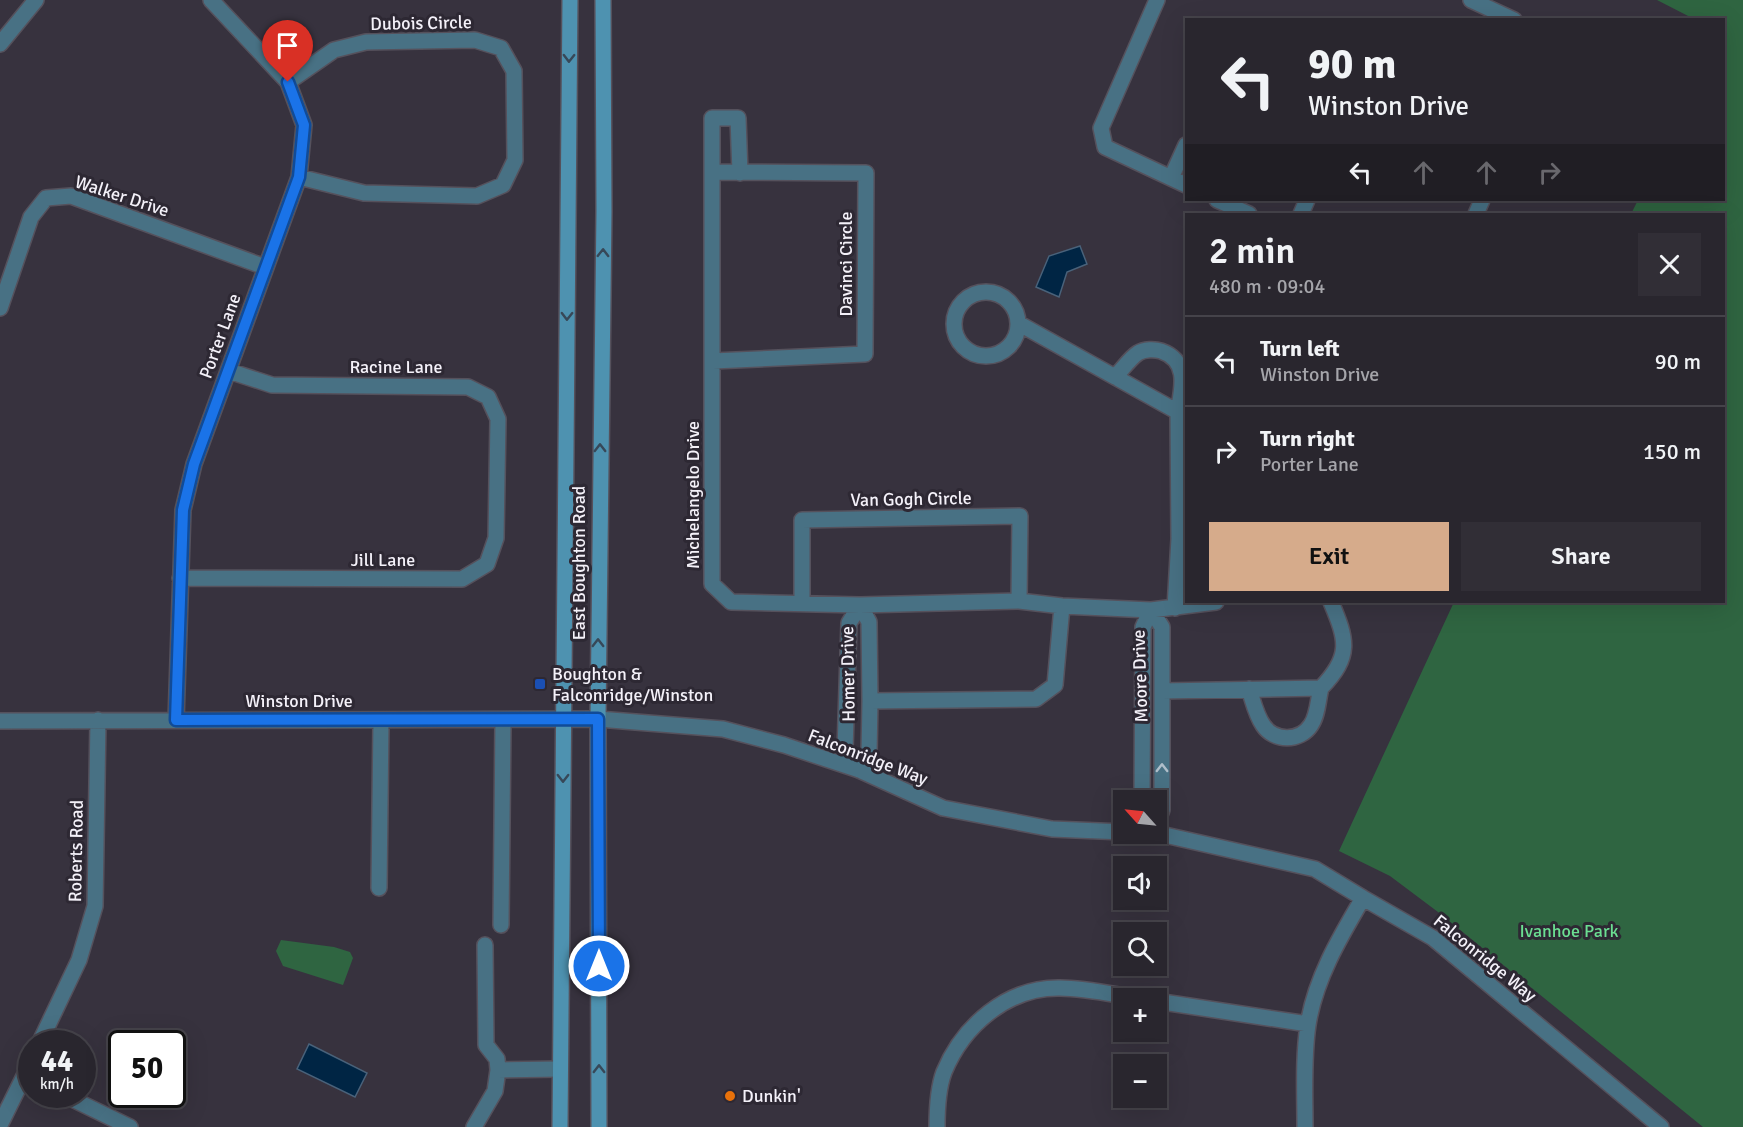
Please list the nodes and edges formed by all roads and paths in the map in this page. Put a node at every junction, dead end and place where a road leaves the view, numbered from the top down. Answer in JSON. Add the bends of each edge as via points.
{"nodes":[{"id":1,"x":36,"y":0,"type":"edge"},
{"id":2,"x":212,"y":0,"type":"edge"},
{"id":3,"x":570,"y":0,"type":"edge"},
{"id":4,"x":603,"y":0,"type":"edge"},
{"id":5,"x":1156,"y":0,"type":"edge"},
{"id":6,"x":1471,"y":0,"type":"edge"},
{"id":7,"x":1510,"y":18,"type":"edge"},
{"id":8,"x":0,"y":44,"type":"edge"},
{"id":9,"x":288,"y":82,"type":"junction"},
{"id":10,"x":1185,"y":147,"type":"edge"},
{"id":11,"x":713,"y":172,"type":"junction"},
{"id":12,"x":740,"y":173,"type":"junction"},
{"id":13,"x":299,"y":177,"type":"junction"},
{"id":14,"x":1171,"y":178,"type":"junction"},
{"id":15,"x":1185,"y":185,"type":"edge"},
{"id":16,"x":1219,"y":201,"type":"edge"},
{"id":17,"x":1247,"y":213,"type":"edge"},
{"id":18,"x":265,"y":267,"type":"junction"},
{"id":19,"x":0,"y":308,"type":"edge"},
{"id":20,"x":1018,"y":323,"type":"junction"},
{"id":21,"x":713,"y":361,"type":"junction"},
{"id":22,"x":228,"y":371,"type":"junction"},
{"id":23,"x":1115,"y":377,"type":"junction"},
{"id":24,"x":1178,"y":412,"type":"junction"},
{"id":25,"x":498,"y":470,"type":"joint"},
{"id":26,"x":180,"y":578,"type":"junction"},
{"id":27,"x":1018,"y":601,"type":"junction"},
{"id":28,"x":1209,"y":603,"type":"edge"},
{"id":29,"x":1331,"y":603,"type":"edge"},
{"id":30,"x":802,"y":604,"type":"junction"},
{"id":31,"x":860,"y":605,"type":"junction"},
{"id":32,"x":1062,"y":606,"type":"junction"},
{"id":33,"x":1175,"y":608,"type":"junction"},
{"id":34,"x":1151,"y":610,"type":"junction"},
{"id":35,"x":1321,"y":688,"type":"junction"},
{"id":36,"x":1249,"y":689,"type":"junction"},
{"id":37,"x":1162,"y":691,"type":"junction"},
{"id":38,"x":870,"y":701,"type":"junction"},
{"id":39,"x":598,"y":719,"type":"junction"},
{"id":40,"x":98,"y":720,"type":"junction"},
{"id":41,"x":176,"y":720,"type":"junction"},
{"id":42,"x":563,"y":720,"type":"junction"},
{"id":43,"x":0,"y":721,"type":"edge"},
{"id":44,"x":381,"y":721,"type":"junction"},
{"id":45,"x":503,"y":721,"type":"junction"},
{"id":46,"x":859,"y":770,"type":"junction"},
{"id":47,"x":1142,"y":790,"type":"edge"},
{"id":48,"x":1162,"y":790,"type":"edge"},
{"id":49,"x":1113,"y":832,"type":"edge"},
{"id":50,"x":1167,"y":835,"type":"edge"},
{"id":51,"x":379,"y":888,"type":"dead end"},
{"id":52,"x":1364,"y":897,"type":"junction"},
{"id":53,"x":501,"y":925,"type":"dead end"},
{"id":54,"x":485,"y":945,"type":"dead end"},
{"id":55,"x":1113,"y":995,"type":"edge"},
{"id":56,"x":1167,"y":1003,"type":"edge"},
{"id":57,"x":1308,"y":1024,"type":"junction"},
{"id":58,"x":46,"y":1030,"type":"edge"},
{"id":59,"x":561,"y":1069,"type":"junction"},
{"id":60,"x":498,"y":1070,"type":"junction"},
{"id":61,"x":18,"y":1094,"type":"edge"},
{"id":62,"x":91,"y":1108,"type":"edge"},
{"id":63,"x":0,"y":1125,"type":"edge"},
{"id":64,"x":130,"y":1127,"type":"edge"},
{"id":65,"x":474,"y":1127,"type":"edge"},
{"id":66,"x":560,"y":1127,"type":"edge"},
{"id":67,"x":599,"y":1127,"type":"edge"},
{"id":68,"x":937,"y":1127,"type":"edge"},
{"id":69,"x":1305,"y":1127,"type":"edge"},
{"id":70,"x":1661,"y":1127,"type":"edge"}],
"edges":[{"from":1,"to":8,"type":"street"},
{"from":2,"to":9,"type":"street","name":"Porter Lane"},
{"from":3,"to":42,"type":"main road","name":"East Boughton Road","one_way":true},
{"from":39,"to":4,"type":"main road","name":"East Boughton Road","one_way":true},
{"from":5,"to":14,"type":"street","via":[[1101,128],[1105,147]]},
{"from":6,"to":7,"type":"street"},
{"from":9,"to":13,"type":"street","name":"Porter Lane","via":[[304,125]]},
{"from":9,"to":13,"type":"street","name":"Dubois Circle","via":[[334,50],[366,42],[476,39],[501,48],[514,71],[515,160],[503,184],[477,196],[364,193]]},
{"from":10,"to":14,"type":"street"},
{"from":11,"to":12,"type":"street","name":"Davinci Circle"},
{"from":11,"to":12,"type":"street","name":"Michelangelo Drive","via":[[712,118],[738,118]]},
{"from":11,"to":21,"type":"street","name":"Michelangelo Drive"},
{"from":12,"to":21,"type":"street","name":"Davinci Circle","via":[[866,173],[865,354]]},
{"from":13,"to":18,"type":"street","name":"Porter Lane"},
{"from":14,"to":15,"type":"street"},
{"from":16,"to":17,"type":"street"},
{"from":18,"to":19,"type":"street","name":"Walker Drive","via":[[70,196],[46,198],[31,217]]},
{"from":18,"to":22,"type":"street","name":"Porter Lane"},
{"from":20,"to":20,"type":"street","via":[[1008,301],[985,292],[962,302],[953,325],[964,348],[987,357],[1009,347]]},
{"from":20,"to":23,"type":"street"},
{"from":21,"to":30,"type":"street","name":"Michelangelo Drive","via":[[712,584],[731,602]]},
{"from":22,"to":25,"type":"street","name":"Racine Lane","via":[[272,385],[468,387],[488,397],[498,419]]},
{"from":22,"to":26,"type":"street","name":"Porter Lane","via":[[194,464],[183,510]]},
{"from":23,"to":24,"type":"street"},
{"from":23,"to":24,"type":"street","via":[[1138,353],[1149,350],[1169,355],[1182,372],[1184,382]]},
{"from":24,"to":33,"type":"street"},
{"from":25,"to":26,"type":"street","name":"Jill Lane","via":[[496,538],[487,564],[462,579]]},
{"from":26,"to":41,"type":"street","name":"Porter Lane"},
{"from":27,"to":30,"type":"street","name":"Van Gogh Circle","via":[[1020,516],[802,520]]},
{"from":27,"to":31,"type":"street","name":"Michelangelo Drive"},
{"from":27,"to":32,"type":"street","name":"Michelangelo Drive"},
{"from":28,"to":33,"type":"street","name":"Michelangelo Drive"},
{"from":29,"to":35,"type":"street","via":[[1346,640],[1336,672]]},
{"from":30,"to":31,"type":"street","name":"Michelangelo Drive"},
{"from":31,"to":38,"type":"street","name":"Homer Drive","via":[[869,622]]},
{"from":31,"to":46,"type":"street","name":"Homer Drive","via":[[849,623],[845,750]]},
{"from":32,"to":34,"type":"street","name":"Michelangelo Drive"},
{"from":32,"to":38,"type":"street","via":[[1055,685],[1036,699]]},
{"from":33,"to":34,"type":"street","name":"Michelangelo Drive"},
{"from":34,"to":37,"type":"street","name":"Moore Drive","via":[[1161,627]]},
{"from":34,"to":47,"type":"street","name":"Moore Drive","via":[[1143,627]]},
{"from":35,"to":36,"type":"street"},
{"from":35,"to":36,"type":"street","via":[[1311,725],[1288,738],[1263,727]]},
{"from":36,"to":37,"type":"street"},
{"from":48,"to":37,"type":"street","name":"Moore Drive","one_way":true},
{"from":38,"to":46,"type":"street","name":"Homer Drive","via":[[869,755]]},
{"from":39,"to":42,"type":"street","name":"Winston Drive"},
{"from":39,"to":46,"type":"street","name":"Falconridge Way","via":[[723,729]]},
{"from":67,"to":39,"type":"main road","name":"East Boughton Road","one_way":true},
{"from":40,"to":41,"type":"street","name":"Winston Drive"},
{"from":40,"to":43,"type":"street","name":"Winston Drive"},
{"from":40,"to":58,"type":"street","name":"Roberts Road","via":[[95,906],[79,960]]},
{"from":41,"to":44,"type":"street","name":"Winston Drive"},
{"from":42,"to":45,"type":"street","name":"Winston Drive"},
{"from":42,"to":59,"type":"main road","name":"East Boughton Road","one_way":true},
{"from":44,"to":45,"type":"street","name":"Winston Drive"},
{"from":44,"to":51,"type":"street"},
{"from":45,"to":53,"type":"street"},
{"from":46,"to":49,"type":"street","name":"Falconridge Way","via":[[943,808],[1052,829]]},
{"from":50,"to":52,"type":"street","name":"Falconridge Way","via":[[1315,869]]},
{"from":52,"to":57,"type":"street","via":[[1336,944],[1318,986]]},
{"from":52,"to":70,"type":"street","name":"Falconridge Way","via":[[1433,938]]},
{"from":54,"to":60,"type":"street","via":[[486,1045],[497,1059]]},
{"from":55,"to":68,"type":"street","via":[[1059,988],[1021,994],[987,1012],[960,1040],[943,1074]]},
{"from":56,"to":57,"type":"street"},
{"from":57,"to":69,"type":"street"},
{"from":59,"to":60,"type":"street"},
{"from":59,"to":66,"type":"main road","name":"East Boughton Road"},
{"from":60,"to":65,"type":"street","via":[[495,1091]]},
{"from":61,"to":63,"type":"street"},
{"from":62,"to":64,"type":"street"}]}
